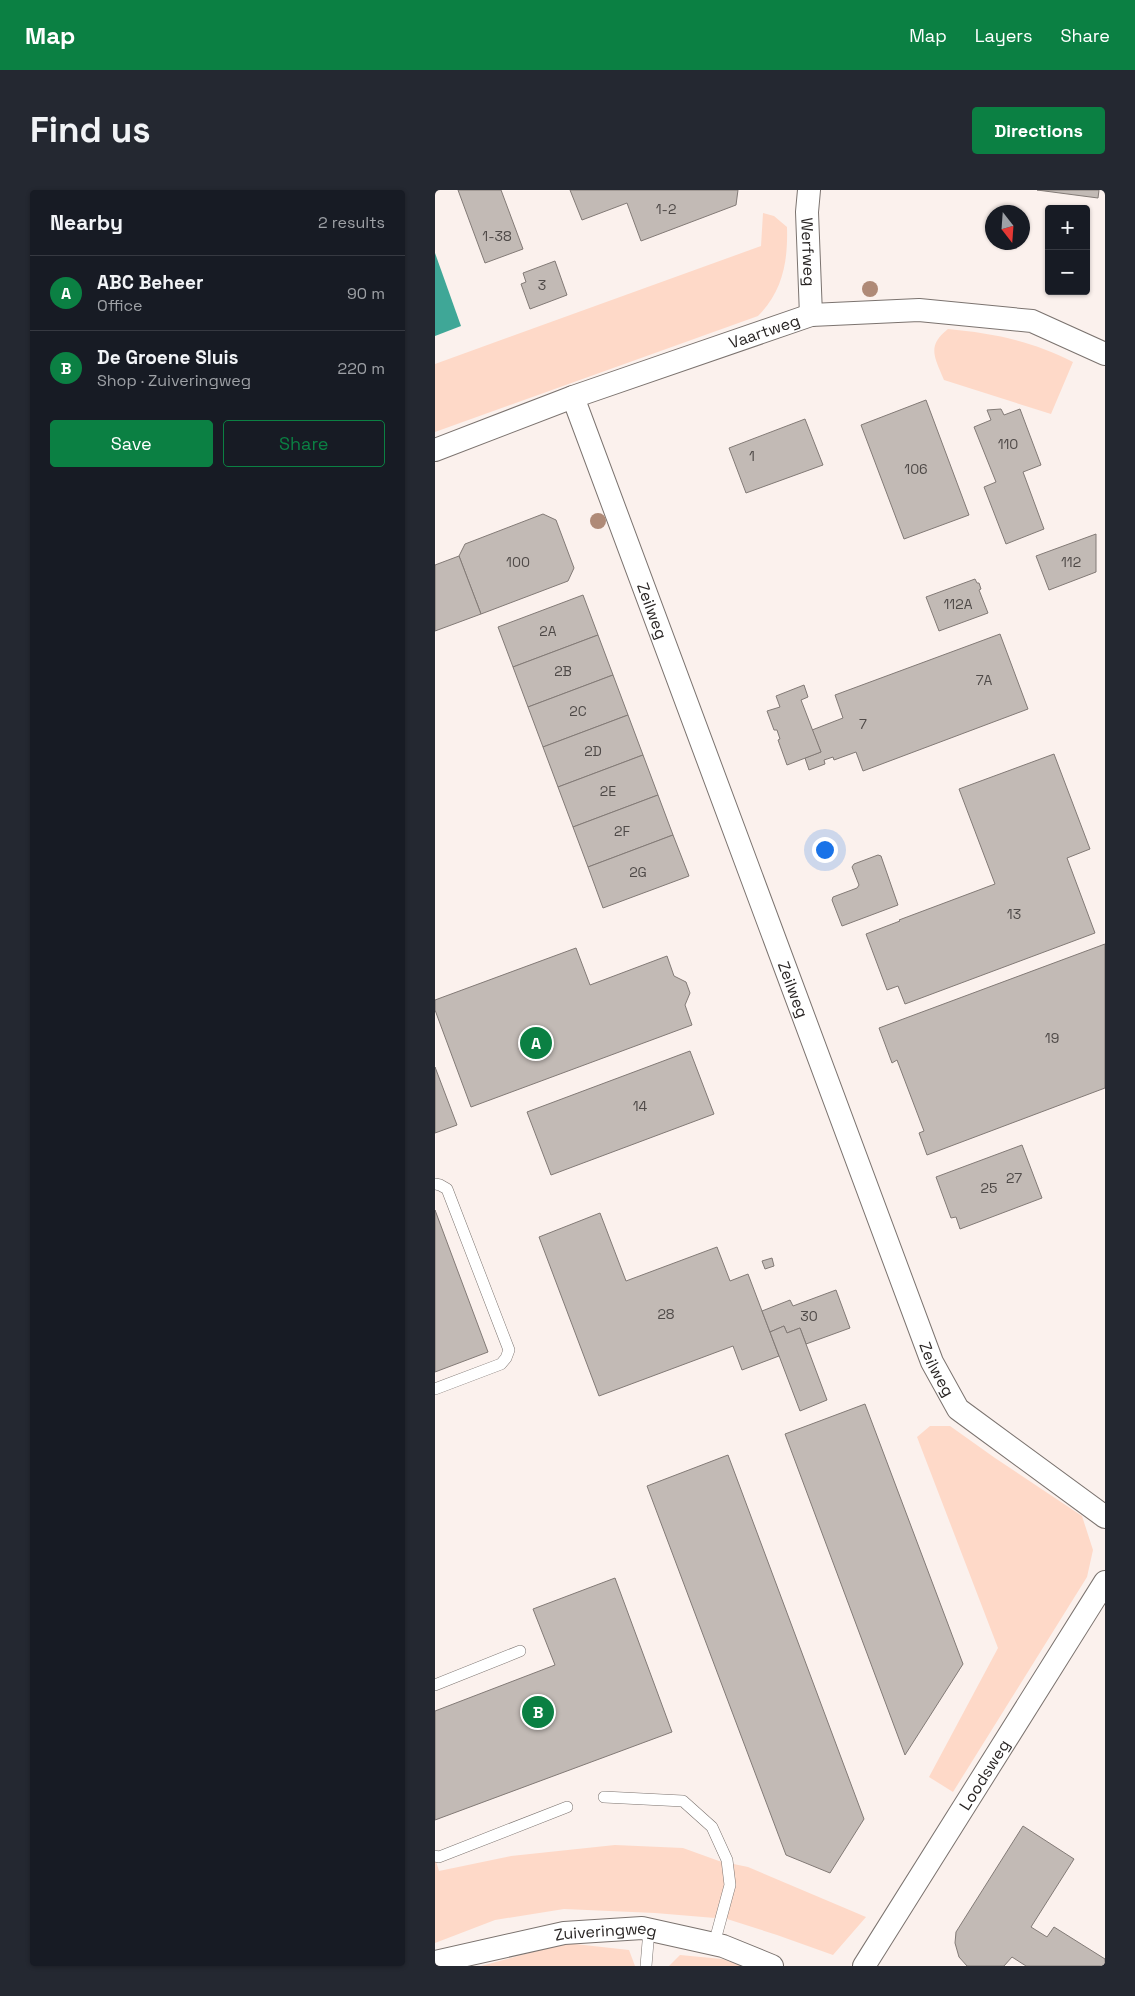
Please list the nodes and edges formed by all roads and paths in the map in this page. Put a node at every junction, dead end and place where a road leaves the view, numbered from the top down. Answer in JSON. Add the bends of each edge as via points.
{"nodes":[{"id":1,"x":809,"y":190,"type":"edge"},
{"id":2,"x":811,"y":315,"type":"junction"},
{"id":3,"x":1105,"y":354,"type":"edge"},
{"id":4,"x":573,"y":397,"type":"junction"},
{"id":5,"x":435,"y":450,"type":"edge"},
{"id":6,"x":435,"y":1184,"type":"edge"},
{"id":7,"x":435,"y":1389,"type":"edge"},
{"id":8,"x":1105,"y":1517,"type":"edge"},
{"id":9,"x":1105,"y":1582,"type":"edge"},
{"id":10,"x":520,"y":1651,"type":"dead end"},
{"id":11,"x":435,"y":1685,"type":"edge"},
{"id":12,"x":604,"y":1797,"type":"dead end"},
{"id":13,"x":567,"y":1807,"type":"dead end"},
{"id":14,"x":435,"y":1856,"type":"edge"},
{"id":15,"x":649,"y":1930,"type":"junction"},
{"id":16,"x":714,"y":1944,"type":"junction"},
{"id":17,"x":435,"y":1962,"type":"edge"},
{"id":18,"x":646,"y":1966,"type":"edge"},
{"id":19,"x":773,"y":1966,"type":"edge"},
{"id":20,"x":864,"y":1966,"type":"edge"}],
"edges":[{"from":1,"to":2,"type":"street","name":"Werfweg"},
{"from":2,"to":3,"type":"street","name":"Vaartweg","via":[[919,310],[1032,321]]},
{"from":2,"to":4,"type":"street","name":"Vaartweg"},
{"from":4,"to":5,"type":"street","name":"Vaartweg"},
{"from":4,"to":8,"type":"street","name":"Zeilweg","via":[[932,1362],[958,1409]]},
{"from":6,"to":7,"type":"lane","via":[[447,1189],[509,1350],[501,1364]]},
{"from":9,"to":20,"type":"street","name":"Loodsweg"},
{"from":10,"to":11,"type":"lane"},
{"from":12,"to":16,"type":"lane","via":[[683,1800],[712,1827],[727,1860],[730,1885]]},
{"from":13,"to":14,"type":"lane"},
{"from":15,"to":16,"type":"street","name":"Zuiveringweg"},
{"from":15,"to":17,"type":"street","name":"Zuiveringweg","via":[[564,1932]]},
{"from":15,"to":18,"type":"lane"},
{"from":16,"to":19,"type":"street","name":"Zuiveringweg"}]}
